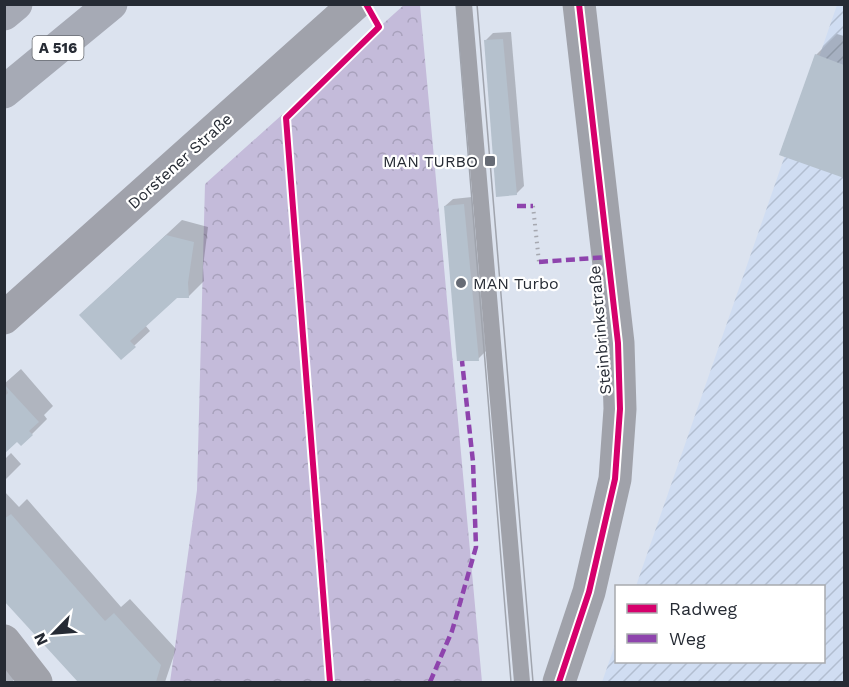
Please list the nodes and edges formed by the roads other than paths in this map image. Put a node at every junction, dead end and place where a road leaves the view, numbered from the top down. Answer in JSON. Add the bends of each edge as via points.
{"nodes":[{"id":1,"x":16,"y":4,"type":"edge"},
{"id":2,"x":111,"y":4,"type":"edge"},
{"id":3,"x":355,"y":4,"type":"edge"},
{"id":4,"x":464,"y":4,"type":"edge"},
{"id":5,"x":579,"y":4,"type":"edge"},
{"id":6,"x":4,"y":14,"type":"edge"},
{"id":7,"x":4,"y":92,"type":"edge"},
{"id":8,"x":4,"y":318,"type":"edge"},
{"id":9,"x":4,"y":641,"type":"edge"},
{"id":10,"x":36,"y":682,"type":"edge"},
{"id":11,"x":522,"y":682,"type":"edge"},
{"id":12,"x":559,"y":682,"type":"edge"}],
"edges":[{"from":1,"to":6,"type":"highway"},
{"from":2,"to":7,"type":"highway","number":"A 516"},
{"from":3,"to":8,"type":"main road","name":"Dorstener Straße"},
{"from":4,"to":11,"type":"lane"},
{"from":5,"to":12,"type":"street","name":"Steinbrinkstraße","via":[[618,343],[620,409],[615,480],[589,592]]},
{"from":9,"to":10,"type":"street"}]}
